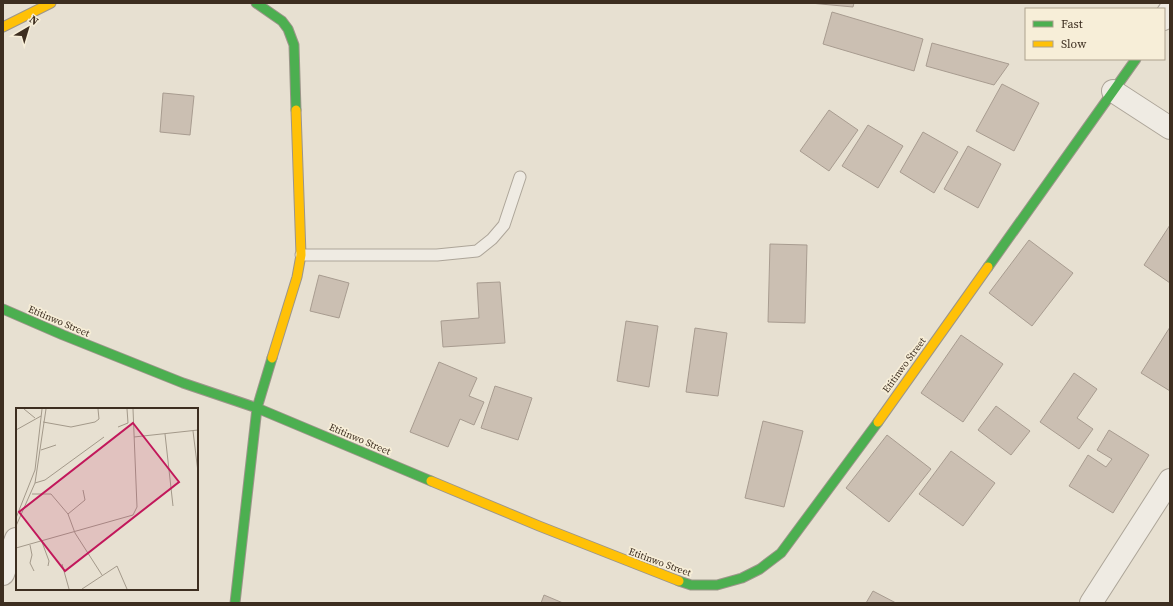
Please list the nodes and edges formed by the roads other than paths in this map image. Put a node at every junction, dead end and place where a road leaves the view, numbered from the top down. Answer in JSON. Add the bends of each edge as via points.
{"nodes":[{"id":1,"x":50,"y":3,"type":"edge"},
{"id":2,"x":256,"y":3,"type":"edge"},
{"id":3,"x":3,"y":27,"type":"edge"},
{"id":4,"x":1135,"y":60,"type":"edge"},
{"id":5,"x":1113,"y":91,"type":"junction"},
{"id":6,"x":1170,"y":128,"type":"edge"},
{"id":7,"x":520,"y":177,"type":"dead end"},
{"id":8,"x":301,"y":255,"type":"junction"},
{"id":9,"x":3,"y":309,"type":"edge"},
{"id":10,"x":257,"y":408,"type":"junction"},
{"id":11,"x":1170,"y":480,"type":"edge"},
{"id":12,"x":16,"y":539,"type":"dead end"},
{"id":13,"x":3,"y":574,"type":"edge"},
{"id":14,"x":235,"y":603,"type":"edge"},
{"id":15,"x":1091,"y":603,"type":"edge"}],
"edges":[{"from":1,"to":3,"type":"street"},
{"from":2,"to":8,"type":"street","via":[[282,21],[294,45]]},
{"from":4,"to":5,"type":"street","name":"Etitinwo Street"},
{"from":5,"to":6,"type":"street"},
{"from":5,"to":10,"type":"street","name":"Etitinwo Street","via":[[861,445],[781,552],[742,578],[717,585],[691,585],[663,576]]},
{"from":7,"to":8,"type":"lane","via":[[504,225],[492,239],[477,250],[437,255]]},
{"from":8,"to":10,"type":"street","via":[[297,277]]},
{"from":9,"to":10,"type":"street","name":"Etitinwo Street","via":[[183,383]]},
{"from":10,"to":14,"type":"street"},
{"from":11,"to":15,"type":"street"},
{"from":12,"to":13,"type":"street"}]}
